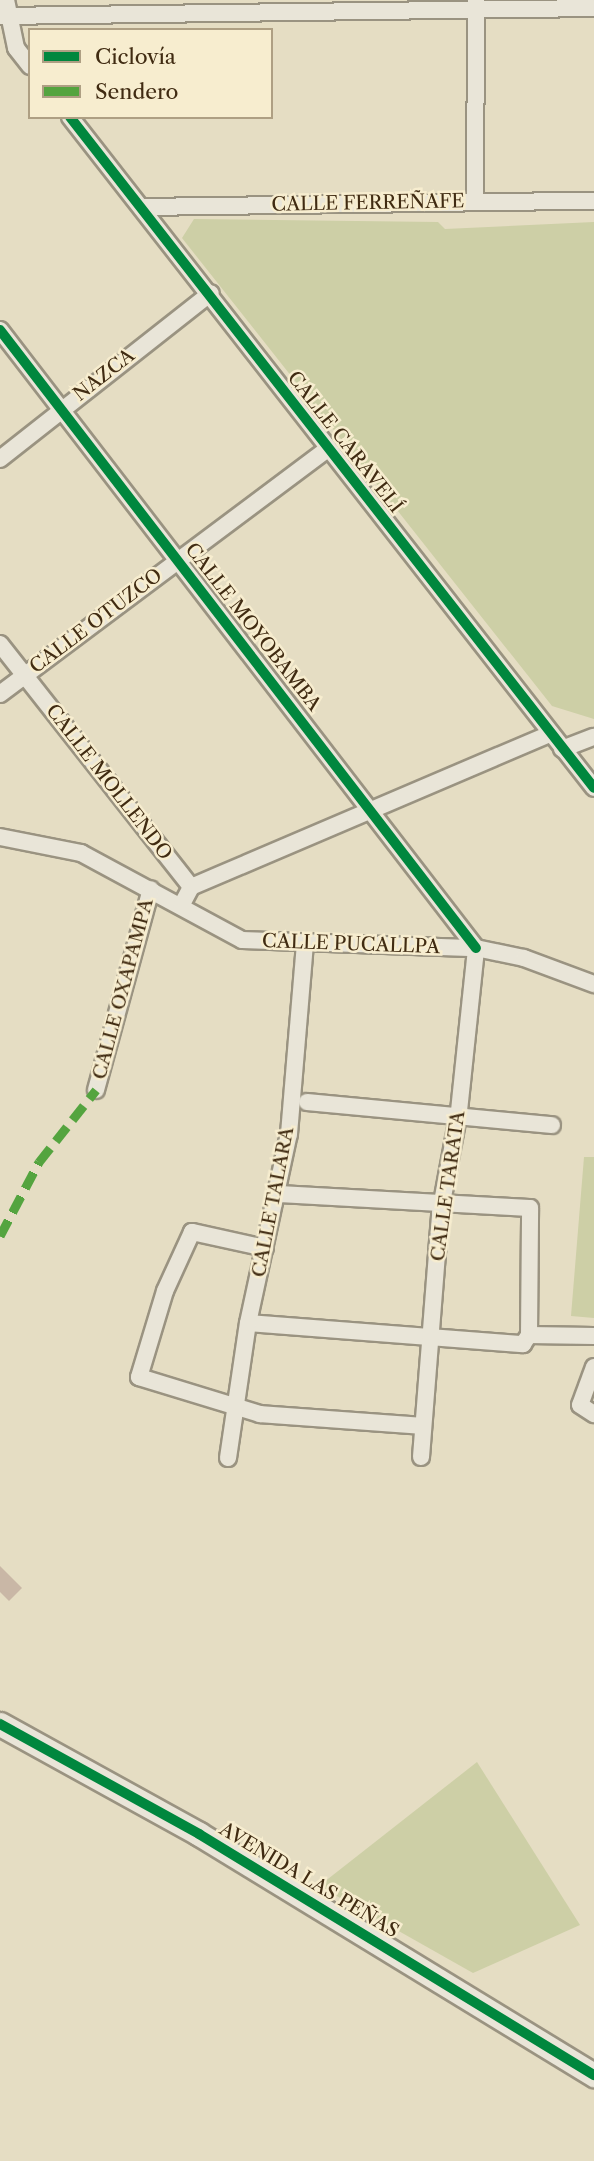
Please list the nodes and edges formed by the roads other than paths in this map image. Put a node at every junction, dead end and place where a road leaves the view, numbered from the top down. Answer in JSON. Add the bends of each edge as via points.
{"nodes":[{"id":1,"x":476,"y":3,"type":"edge"},
{"id":2,"x":594,"y":8,"type":"edge"},
{"id":3,"x":4,"y":11,"type":"edge"},
{"id":4,"x":28,"y":63,"type":"edge"},
{"id":5,"x":72,"y":119,"type":"edge"},
{"id":6,"x":475,"y":201,"type":"junction"},
{"id":7,"x":594,"y":201,"type":"edge"},
{"id":8,"x":141,"y":207,"type":"junction"},
{"id":9,"x":211,"y":293,"type":"junction"},
{"id":10,"x":0,"y":331,"type":"edge"},
{"id":11,"x":60,"y":409,"type":"junction"},
{"id":12,"x":328,"y":449,"type":"junction"},
{"id":13,"x":0,"y":459,"type":"edge"},
{"id":14,"x":179,"y":560,"type":"junction"},
{"id":15,"x":0,"y":644,"type":"edge"},
{"id":16,"x":25,"y":674,"type":"junction"},
{"id":17,"x":0,"y":694,"type":"edge"},
{"id":18,"x":550,"y":734,"type":"junction"},
{"id":19,"x":594,"y":737,"type":"edge"},
{"id":20,"x":562,"y":749,"type":"junction"},
{"id":21,"x":594,"y":788,"type":"edge"},
{"id":22,"x":372,"y":809,"type":"junction"},
{"id":23,"x":0,"y":837,"type":"edge"},
{"id":24,"x":191,"y":887,"type":"junction"},
{"id":25,"x":151,"y":889,"type":"junction"},
{"id":26,"x":181,"y":906,"type":"junction"},
{"id":27,"x":305,"y":945,"type":"junction"},
{"id":28,"x":476,"y":948,"type":"junction"},
{"id":29,"x":594,"y":984,"type":"edge"},
{"id":30,"x":96,"y":1090,"type":"dead end"},
{"id":31,"x":307,"y":1102,"type":"dead end"},
{"id":32,"x":456,"y":1117,"type":"junction"},
{"id":33,"x":552,"y":1125,"type":"dead end"},
{"id":34,"x":278,"y":1194,"type":"junction"},
{"id":35,"x":442,"y":1203,"type":"junction"},
{"id":36,"x":265,"y":1248,"type":"junction"},
{"id":37,"x":248,"y":1323,"type":"junction"},
{"id":38,"x":429,"y":1335,"type":"junction"},
{"id":39,"x":529,"y":1335,"type":"junction"},
{"id":40,"x":594,"y":1336,"type":"edge"},
{"id":41,"x":594,"y":1367,"type":"edge"},
{"id":42,"x":236,"y":1408,"type":"junction"},
{"id":43,"x":594,"y":1414,"type":"edge"},
{"id":44,"x":423,"y":1426,"type":"junction"},
{"id":45,"x":421,"y":1457,"type":"dead end"},
{"id":46,"x":228,"y":1458,"type":"dead end"},
{"id":47,"x":0,"y":1724,"type":"edge"},
{"id":48,"x":594,"y":2075,"type":"edge"}],
"edges":[{"from":1,"to":2,"type":"street"},
{"from":1,"to":3,"type":"street"},
{"from":1,"to":6,"type":"street"},
{"from":3,"to":4,"type":"street","via":[[16,48]]},
{"from":5,"to":8,"type":"street","name":"CALLE CARAVELÍ"},
{"from":6,"to":7,"type":"street","name":"CALLE FERREÑAFE"},
{"from":6,"to":8,"type":"street","name":"CALLE FERREÑAFE"},
{"from":8,"to":9,"type":"street","name":"CALLE CARAVELÍ"},
{"from":9,"to":11,"type":"street","name":"NAZCA"},
{"from":9,"to":12,"type":"street","name":"CALLE CARAVELÍ"},
{"from":10,"to":11,"type":"street","name":"CALLE MOYOBAMBA"},
{"from":11,"to":13,"type":"street","name":"NAZCA"},
{"from":11,"to":14,"type":"street","name":"CALLE MOYOBAMBA"},
{"from":12,"to":14,"type":"street","name":"CALLE OTUZCO"},
{"from":12,"to":18,"type":"street","name":"CALLE CARAVELÍ"},
{"from":14,"to":16,"type":"street","name":"CALLE OTUZCO"},
{"from":14,"to":22,"type":"street","name":"CALLE MOYOBAMBA"},
{"from":15,"to":16,"type":"street","name":"CALLE MOLLENDO"},
{"from":16,"to":17,"type":"street","name":"CALLE OTUZCO"},
{"from":16,"to":24,"type":"street","name":"CALLE MOLLENDO"},
{"from":18,"to":20,"type":"street","name":"CALLE CARAVELÍ"},
{"from":18,"to":22,"type":"street"},
{"from":19,"to":20,"type":"street"},
{"from":20,"to":21,"type":"street","name":"CALLE CARAVELÍ"},
{"from":22,"to":24,"type":"street"},
{"from":22,"to":28,"type":"street","name":"CALLE MOYOBAMBA"},
{"from":23,"to":25,"type":"street","name":"CALLE PUCALLPA","via":[[81,853]]},
{"from":24,"to":26,"type":"street","name":"CALLE OXAPAMPA"},
{"from":25,"to":26,"type":"street","name":"CALLE PUCALLPA"},
{"from":25,"to":30,"type":"street","name":"CALLE OXAPAMPA"},
{"from":26,"to":27,"type":"street","name":"CALLE PUCALLPA","via":[[242,940]]},
{"from":27,"to":28,"type":"street","name":"CALLE PUCALLPA"},
{"from":27,"to":34,"type":"street","name":"CALLE TALARA"},
{"from":28,"to":29,"type":"street","name":"CALLE PUCALLPA","via":[[524,958]]},
{"from":28,"to":32,"type":"street","name":"CALLE TARATA"},
{"from":31,"to":32,"type":"street"},
{"from":32,"to":33,"type":"street"},
{"from":32,"to":35,"type":"street","name":"CALLE TARATA"},
{"from":34,"to":35,"type":"street"},
{"from":34,"to":36,"type":"street","name":"CALLE TALARA"},
{"from":35,"to":38,"type":"street","name":"CALLE TARATA"},
{"from":35,"to":39,"type":"street","via":[[531,1209]]},
{"from":36,"to":37,"type":"street","name":"CALLE TALARA"},
{"from":36,"to":42,"type":"street","via":[[192,1232],[165,1291],[139,1377]]},
{"from":37,"to":38,"type":"street"},
{"from":37,"to":42,"type":"street","name":"CALLE TALARA"},
{"from":38,"to":39,"type":"street","via":[[523,1344]]},
{"from":38,"to":44,"type":"street","name":"CALLE TARATA"},
{"from":39,"to":40,"type":"street"},
{"from":41,"to":43,"type":"street","via":[[580,1405]]},
{"from":42,"to":44,"type":"street"},
{"from":42,"to":46,"type":"street","name":"CALLE TALARA"},
{"from":44,"to":45,"type":"street","name":"CALLE TARATA"},
{"from":47,"to":48,"type":"street","name":"AVENIDA LAS PEÑAS","via":[[199,1834]]}]}
